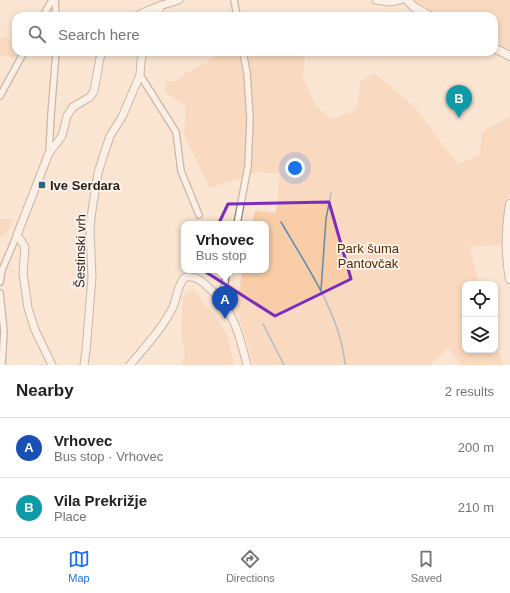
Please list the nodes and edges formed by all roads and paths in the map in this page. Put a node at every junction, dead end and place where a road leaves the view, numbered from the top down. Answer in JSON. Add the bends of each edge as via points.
{"nodes":[{"id":1,"x":52,"y":0,"type":"edge"},
{"id":2,"x":55,"y":0,"type":"edge"},
{"id":3,"x":179,"y":0,"type":"edge"},
{"id":4,"x":234,"y":0,"type":"edge"},
{"id":5,"x":376,"y":0,"type":"edge"},
{"id":6,"x":400,"y":0,"type":"edge"},
{"id":7,"x":407,"y":0,"type":"edge"},
{"id":8,"x":161,"y":5,"type":"junction"},
{"id":9,"x":45,"y":12,"type":"edge"},
{"id":10,"x":56,"y":12,"type":"edge"},
{"id":11,"x":144,"y":12,"type":"edge"},
{"id":12,"x":158,"y":12,"type":"edge"},
{"id":13,"x":236,"y":12,"type":"edge"},
{"id":14,"x":423,"y":12,"type":"edge"},
{"id":15,"x":498,"y":50,"type":"edge"},
{"id":16,"x":22,"y":56,"type":"edge"},
{"id":17,"x":56,"y":56,"type":"edge"},
{"id":18,"x":101,"y":56,"type":"edge"},
{"id":19,"x":142,"y":56,"type":"edge"},
{"id":20,"x":244,"y":56,"type":"edge"},
{"id":21,"x":510,"y":56,"type":"edge"},
{"id":22,"x":140,"y":75,"type":"junction"},
{"id":23,"x":0,"y":96,"type":"edge"},
{"id":24,"x":49,"y":153,"type":"junction"},
{"id":25,"x":510,"y":204,"type":"edge"},
{"id":26,"x":199,"y":215,"type":"dead end"},
{"id":27,"x":238,"y":221,"type":"edge"},
{"id":28,"x":17,"y":235,"type":"junction"},
{"id":29,"x":226,"y":273,"type":"edge"},
{"id":30,"x":510,"y":279,"type":"edge"},
{"id":31,"x":0,"y":282,"type":"edge"},
{"id":32,"x":0,"y":293,"type":"edge"},
{"id":33,"x":220,"y":300,"type":"junction"},
{"id":34,"x":2,"y":365,"type":"edge"},
{"id":35,"x":52,"y":365,"type":"edge"},
{"id":36,"x":84,"y":365,"type":"edge"},
{"id":37,"x":130,"y":365,"type":"edge"},
{"id":38,"x":247,"y":365,"type":"edge"}],
"edges":[{"from":1,"to":9,"type":"street"},
{"from":2,"to":10,"type":"street"},
{"from":3,"to":8,"type":"street"},
{"from":4,"to":13,"type":"street"},
{"from":5,"to":6,"type":"street"},
{"from":7,"to":14,"type":"main road"},
{"from":8,"to":11,"type":"street"},
{"from":8,"to":12,"type":"street"},
{"from":15,"to":21,"type":"main road"},
{"from":16,"to":23,"type":"street"},
{"from":17,"to":24,"type":"street"},
{"from":18,"to":24,"type":"street","via":[[94,90],[90,96],[73,107],[67,116],[62,136]]},
{"from":19,"to":22,"type":"street","name":"Šestinski vrh"},
{"from":20,"to":27,"type":"street","via":[[250,118],[249,159]]},
{"from":22,"to":26,"type":"street","via":[[176,132],[181,171]]},
{"from":22,"to":36,"type":"street","name":"Šestinski vrh","via":[[122,117],[110,136],[98,173],[91,217],[92,278]]},
{"from":24,"to":28,"type":"street"},
{"from":25,"to":30,"type":"main road","via":[[506,235]]},
{"from":28,"to":31,"type":"street","via":[[2,270]]},
{"from":28,"to":35,"type":"street","via":[[25,247],[23,273],[28,308],[35,330]]},
{"from":29,"to":33,"type":"street"},
{"from":32,"to":34,"type":"street","via":[[4,331]]},
{"from":33,"to":37,"type":"street","via":[[200,280],[190,276],[184,278],[165,321]]},
{"from":33,"to":38,"type":"street","via":[[234,324]]}]}
